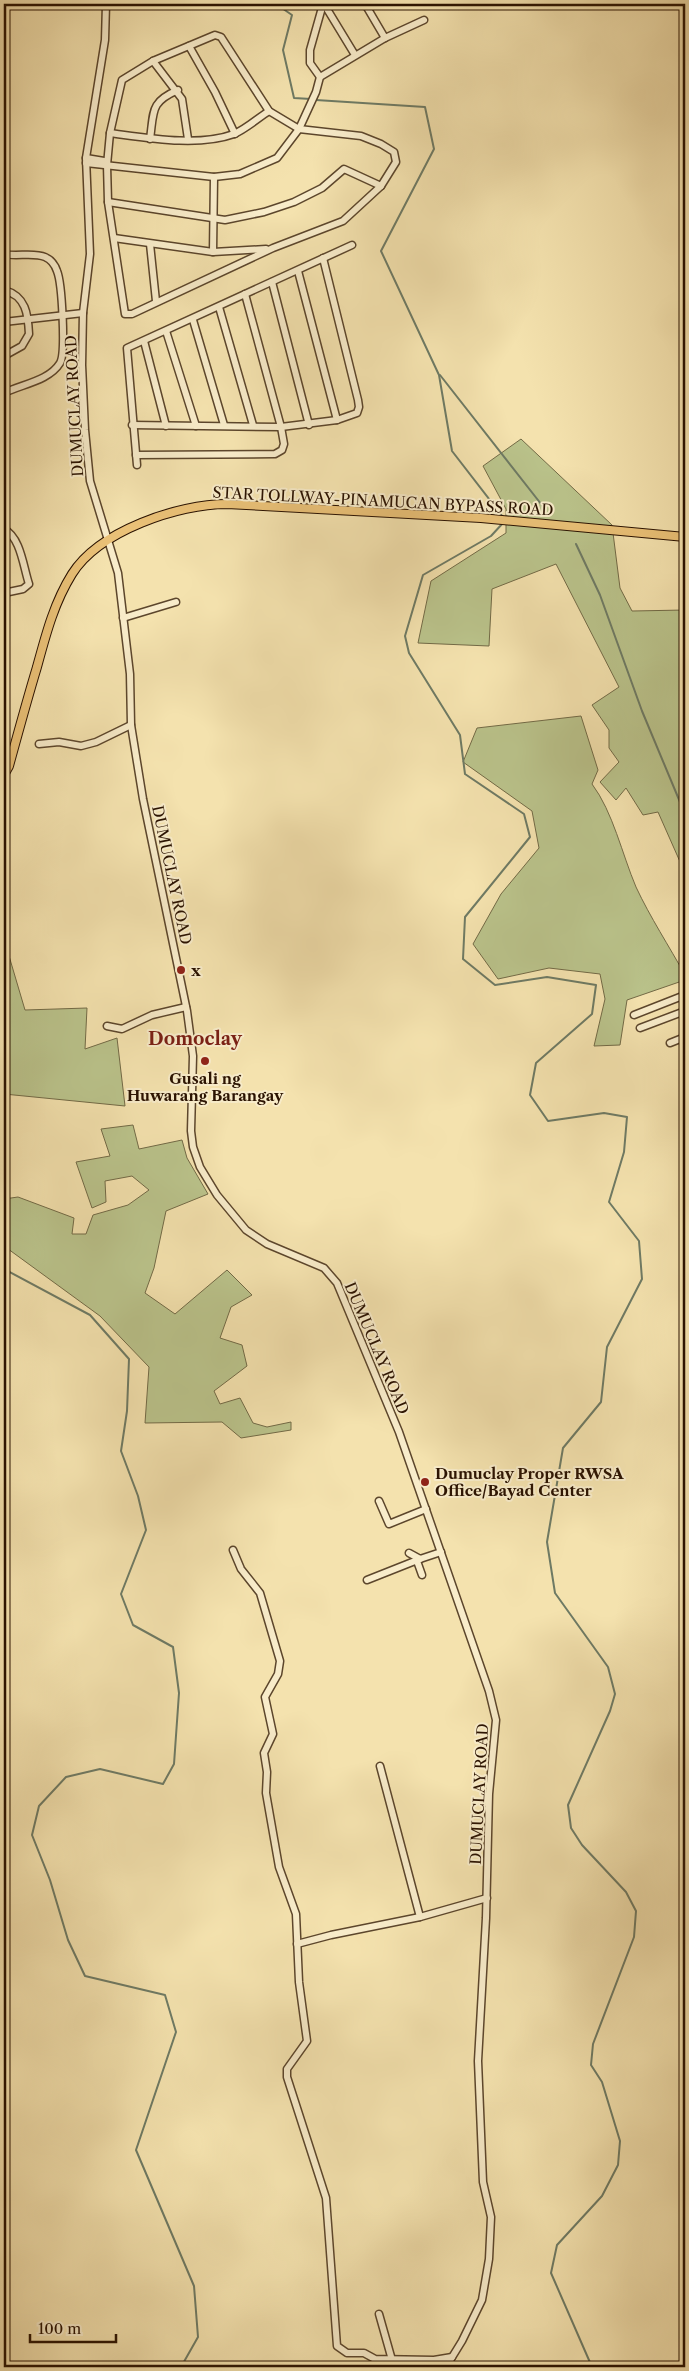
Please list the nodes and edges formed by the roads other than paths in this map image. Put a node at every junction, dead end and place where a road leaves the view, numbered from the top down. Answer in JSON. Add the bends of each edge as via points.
{"nodes":[{"id":1,"x":106,"y":4,"type":"edge"},
{"id":2,"x":323,"y":4,"type":"edge"},
{"id":3,"x":365,"y":4,"type":"edge"},
{"id":4,"x":424,"y":20,"type":"dead end"},
{"id":5,"x":385,"y":38,"type":"junction"},
{"id":6,"x":189,"y":46,"type":"junction"},
{"id":7,"x":355,"y":55,"type":"junction"},
{"id":8,"x":153,"y":61,"type":"junction"},
{"id":9,"x":320,"y":77,"type":"junction"},
{"id":10,"x":178,"y":90,"type":"junction"},
{"id":11,"x":269,"y":111,"type":"junction"},
{"id":12,"x":299,"y":129,"type":"junction"},
{"id":13,"x":110,"y":133,"type":"junction"},
{"id":14,"x":235,"y":134,"type":"junction"},
{"id":15,"x":150,"y":138,"type":"junction"},
{"id":16,"x":188,"y":139,"type":"junction"},
{"id":17,"x":86,"y":160,"type":"junction"},
{"id":18,"x":109,"y":164,"type":"junction"},
{"id":19,"x":214,"y":177,"type":"junction"},
{"id":20,"x":381,"y":186,"type":"junction"},
{"id":21,"x":108,"y":202,"type":"junction"},
{"id":22,"x":213,"y":219,"type":"junction"},
{"id":23,"x":114,"y":238,"type":"junction"},
{"id":24,"x":150,"y":244,"type":"junction"},
{"id":25,"x":352,"y":245,"type":"dead end"},
{"id":26,"x":273,"y":248,"type":"junction"},
{"id":27,"x":213,"y":252,"type":"junction"},
{"id":28,"x":4,"y":254,"type":"edge"},
{"id":29,"x":323,"y":258,"type":"junction"},
{"id":30,"x":298,"y":271,"type":"junction"},
{"id":31,"x":272,"y":282,"type":"junction"},
{"id":32,"x":4,"y":290,"type":"edge"},
{"id":33,"x":245,"y":294,"type":"junction"},
{"id":34,"x":156,"y":302,"type":"junction"},
{"id":35,"x":219,"y":307,"type":"junction"},
{"id":36,"x":83,"y":313,"type":"junction"},
{"id":37,"x":63,"y":317,"type":"junction"},
{"id":38,"x":28,"y":320,"type":"junction"},
{"id":39,"x":193,"y":320,"type":"junction"},
{"id":40,"x":4,"y":322,"type":"edge"},
{"id":41,"x":166,"y":331,"type":"junction"},
{"id":42,"x":144,"y":341,"type":"junction"},
{"id":43,"x":4,"y":356,"type":"edge"},
{"id":44,"x":4,"y":393,"type":"edge"},
{"id":45,"x":337,"y":420,"type":"junction"},
{"id":46,"x":132,"y":425,"type":"junction"},
{"id":47,"x":224,"y":425,"type":"junction"},
{"id":48,"x":253,"y":425,"type":"junction"},
{"id":49,"x":309,"y":425,"type":"junction"},
{"id":50,"x":166,"y":426,"type":"junction"},
{"id":51,"x":196,"y":426,"type":"junction"},
{"id":52,"x":281,"y":427,"type":"junction"},
{"id":53,"x":136,"y":455,"type":"junction"},
{"id":54,"x":137,"y":465,"type":"dead end"},
{"id":55,"x":4,"y":529,"type":"edge"},
{"id":56,"x":685,"y":537,"type":"edge"},
{"id":57,"x":108,"y":542,"type":"junction"},
{"id":58,"x":4,"y":593,"type":"edge"},
{"id":59,"x":176,"y":602,"type":"dead end"},
{"id":60,"x":123,"y":618,"type":"junction"},
{"id":61,"x":130,"y":725,"type":"junction"},
{"id":62,"x":39,"y":744,"type":"dead end"},
{"id":63,"x":4,"y":775,"type":"edge"},
{"id":64,"x":685,"y":995,"type":"edge"},
{"id":65,"x":186,"y":1006,"type":"junction"},
{"id":66,"x":685,"y":1011,"type":"edge"},
{"id":67,"x":634,"y":1015,"type":"dead end"},
{"id":68,"x":107,"y":1026,"type":"dead end"},
{"id":69,"x":640,"y":1028,"type":"dead end"},
{"id":70,"x":685,"y":1037,"type":"edge"},
{"id":71,"x":670,"y":1043,"type":"dead end"},
{"id":72,"x":379,"y":1501,"type":"dead end"},
{"id":73,"x":426,"y":1509,"type":"junction"},
{"id":74,"x":232,"y":1550,"type":"dead end"},
{"id":75,"x":409,"y":1552,"type":"dead end"},
{"id":76,"x":441,"y":1552,"type":"junction"},
{"id":77,"x":418,"y":1560,"type":"junction"},
{"id":78,"x":422,"y":1575,"type":"dead end"},
{"id":79,"x":368,"y":1580,"type":"dead end"},
{"id":80,"x":380,"y":1766,"type":"dead end"},
{"id":81,"x":486,"y":1898,"type":"junction"},
{"id":82,"x":420,"y":1917,"type":"junction"},
{"id":83,"x":297,"y":1944,"type":"junction"},
{"id":84,"x":379,"y":2314,"type":"dead end"},
{"id":85,"x":452,"y":2357,"type":"junction"},
{"id":86,"x":392,"y":2360,"type":"junction"},
{"id":87,"x":446,"y":2367,"type":"edge"}],
"edges":[{"from":1,"to":17,"type":"street","name":"DUMUCLAY ROAD","via":[[105,40]]},
{"from":2,"to":7,"type":"street"},
{"from":2,"to":9,"type":"street","via":[[310,50],[310,63]]},
{"from":3,"to":5,"type":"street"},
{"from":4,"to":5,"type":"street"},
{"from":5,"to":7,"type":"street"},
{"from":6,"to":8,"type":"street"},
{"from":6,"to":11,"type":"street","via":[[215,35],[221,37]]},
{"from":6,"to":14,"type":"street"},
{"from":7,"to":9,"type":"street"},
{"from":8,"to":10,"type":"street"},
{"from":8,"to":13,"type":"street","via":[[122,80]]},
{"from":9,"to":12,"type":"street"},
{"from":10,"to":15,"type":"street","via":[[161,97],[154,110]]},
{"from":10,"to":16,"type":"street","via":[[185,110]]},
{"from":11,"to":12,"type":"street"},
{"from":11,"to":14,"type":"street"},
{"from":12,"to":19,"type":"street","via":[[278,158],[240,174]]},
{"from":12,"to":20,"type":"street","via":[[361,136],[394,152],[396,162]]},
{"from":13,"to":15,"type":"street"},
{"from":13,"to":18,"type":"street"},
{"from":14,"to":16,"type":"street","via":[[208,141]]},
{"from":15,"to":16,"type":"street"},
{"from":17,"to":18,"type":"street"},
{"from":17,"to":36,"type":"street","name":"DUMUCLAY ROAD","via":[[90,254]]},
{"from":18,"to":19,"type":"street"},
{"from":18,"to":21,"type":"street"},
{"from":19,"to":22,"type":"street"},
{"from":20,"to":22,"type":"street","via":[[344,168],[322,188],[294,202],[264,212],[225,220]]},
{"from":20,"to":26,"type":"street","via":[[343,221]]},
{"from":21,"to":22,"type":"street"},
{"from":21,"to":23,"type":"street"},
{"from":22,"to":27,"type":"street"},
{"from":23,"to":24,"type":"street"},
{"from":23,"to":34,"type":"street","via":[[123,313],[132,314]]},
{"from":24,"to":27,"type":"street"},
{"from":24,"to":34,"type":"street"},
{"from":25,"to":29,"type":"street"},
{"from":26,"to":27,"type":"street"},
{"from":26,"to":34,"type":"street"},
{"from":28,"to":37,"type":"street","via":[[44,256],[52,261],[58,272]]},
{"from":29,"to":30,"type":"street"},
{"from":29,"to":45,"type":"street","via":[[359,407],[355,414]]},
{"from":30,"to":31,"type":"street"},
{"from":30,"to":45,"type":"street"},
{"from":31,"to":33,"type":"street"},
{"from":31,"to":49,"type":"street"},
{"from":32,"to":38,"type":"street","via":[[24,303]]},
{"from":33,"to":35,"type":"street"},
{"from":33,"to":52,"type":"street"},
{"from":35,"to":39,"type":"street"},
{"from":35,"to":48,"type":"street"},
{"from":36,"to":37,"type":"street"},
{"from":36,"to":57,"type":"street","name":"DUMUCLAY ROAD","via":[[82,374],[90,481]]},
{"from":37,"to":38,"type":"street"},
{"from":37,"to":44,"type":"street","via":[[62,361],[43,377]]},
{"from":38,"to":40,"type":"street"},
{"from":38,"to":43,"type":"street","via":[[30,334],[26,341]]},
{"from":39,"to":41,"type":"street"},
{"from":39,"to":47,"type":"street"},
{"from":41,"to":42,"type":"street"},
{"from":41,"to":51,"type":"street"},
{"from":42,"to":46,"type":"street","via":[[127,348]]},
{"from":42,"to":50,"type":"street"},
{"from":45,"to":49,"type":"street"},
{"from":46,"to":50,"type":"street"},
{"from":46,"to":53,"type":"street"},
{"from":47,"to":48,"type":"street"},
{"from":47,"to":51,"type":"street"},
{"from":48,"to":52,"type":"street"},
{"from":49,"to":52,"type":"street"},
{"from":50,"to":51,"type":"street"},
{"from":52,"to":53,"type":"street","via":[[283,447],[275,454]]},
{"from":53,"to":54,"type":"street"},
{"from":55,"to":58,"type":"street","via":[[17,543],[29,584],[23,589]]},
{"from":56,"to":57,"type":"main road","name":"STAR TOLLWAY-PINAMUCAN BYPASS ROAD","via":[[481,518],[204,504],[154,517]]},
{"from":57,"to":60,"type":"street","name":"DUMUCLAY ROAD","via":[[118,573]]},
{"from":57,"to":63,"type":"main road","name":"STAR TOLLWAY-PINAMUCAN BYPASS ROAD","via":[[93,551],[73,572],[54,607]]},
{"from":59,"to":60,"type":"street"},
{"from":60,"to":61,"type":"street","name":"DUMUCLAY ROAD","via":[[130,674]]},
{"from":61,"to":62,"type":"street","via":[[96,742],[80,746],[59,742]]},
{"from":61,"to":65,"type":"street","name":"DUMUCLAY ROAD"},
{"from":64,"to":67,"type":"street"},
{"from":65,"to":68,"type":"street","via":[[152,1015],[122,1029]]},
{"from":65,"to":73,"type":"street","name":"DUMUCLAY ROAD","via":[[193,1056],[191,1131],[200,1167],[246,1230],[266,1244],[324,1268],[337,1283],[399,1432]]},
{"from":66,"to":69,"type":"street"},
{"from":70,"to":71,"type":"street"},
{"from":72,"to":73,"type":"street","via":[[388,1524]]},
{"from":73,"to":76,"type":"street","name":"DUMUCLAY ROAD"},
{"from":74,"to":83,"type":"street","via":[[241,1569],[260,1593],[280,1661],[278,1674],[265,1698],[273,1734],[264,1753],[266,1793],[279,1867],[296,1914]]},
{"from":75,"to":77,"type":"street"},
{"from":76,"to":77,"type":"street"},
{"from":76,"to":81,"type":"street","name":"DUMUCLAY ROAD","via":[[496,1720],[489,1794]]},
{"from":77,"to":78,"type":"street"},
{"from":77,"to":79,"type":"street"},
{"from":80,"to":82,"type":"street"},
{"from":81,"to":82,"type":"street"},
{"from":81,"to":85,"type":"street","name":"DUMUCLAY ROAD","via":[[478,2077],[483,2182],[491,2217],[489,2259],[482,2300]]},
{"from":82,"to":83,"type":"street"},
{"from":83,"to":86,"type":"street","via":[[307,2041],[287,2068],[287,2077],[326,2198],[337,2346],[347,2353]]},
{"from":84,"to":86,"type":"street"},
{"from":85,"to":86,"type":"street"},
{"from":85,"to":87,"type":"street","name":"DUMUCLAY ROAD"}]}
